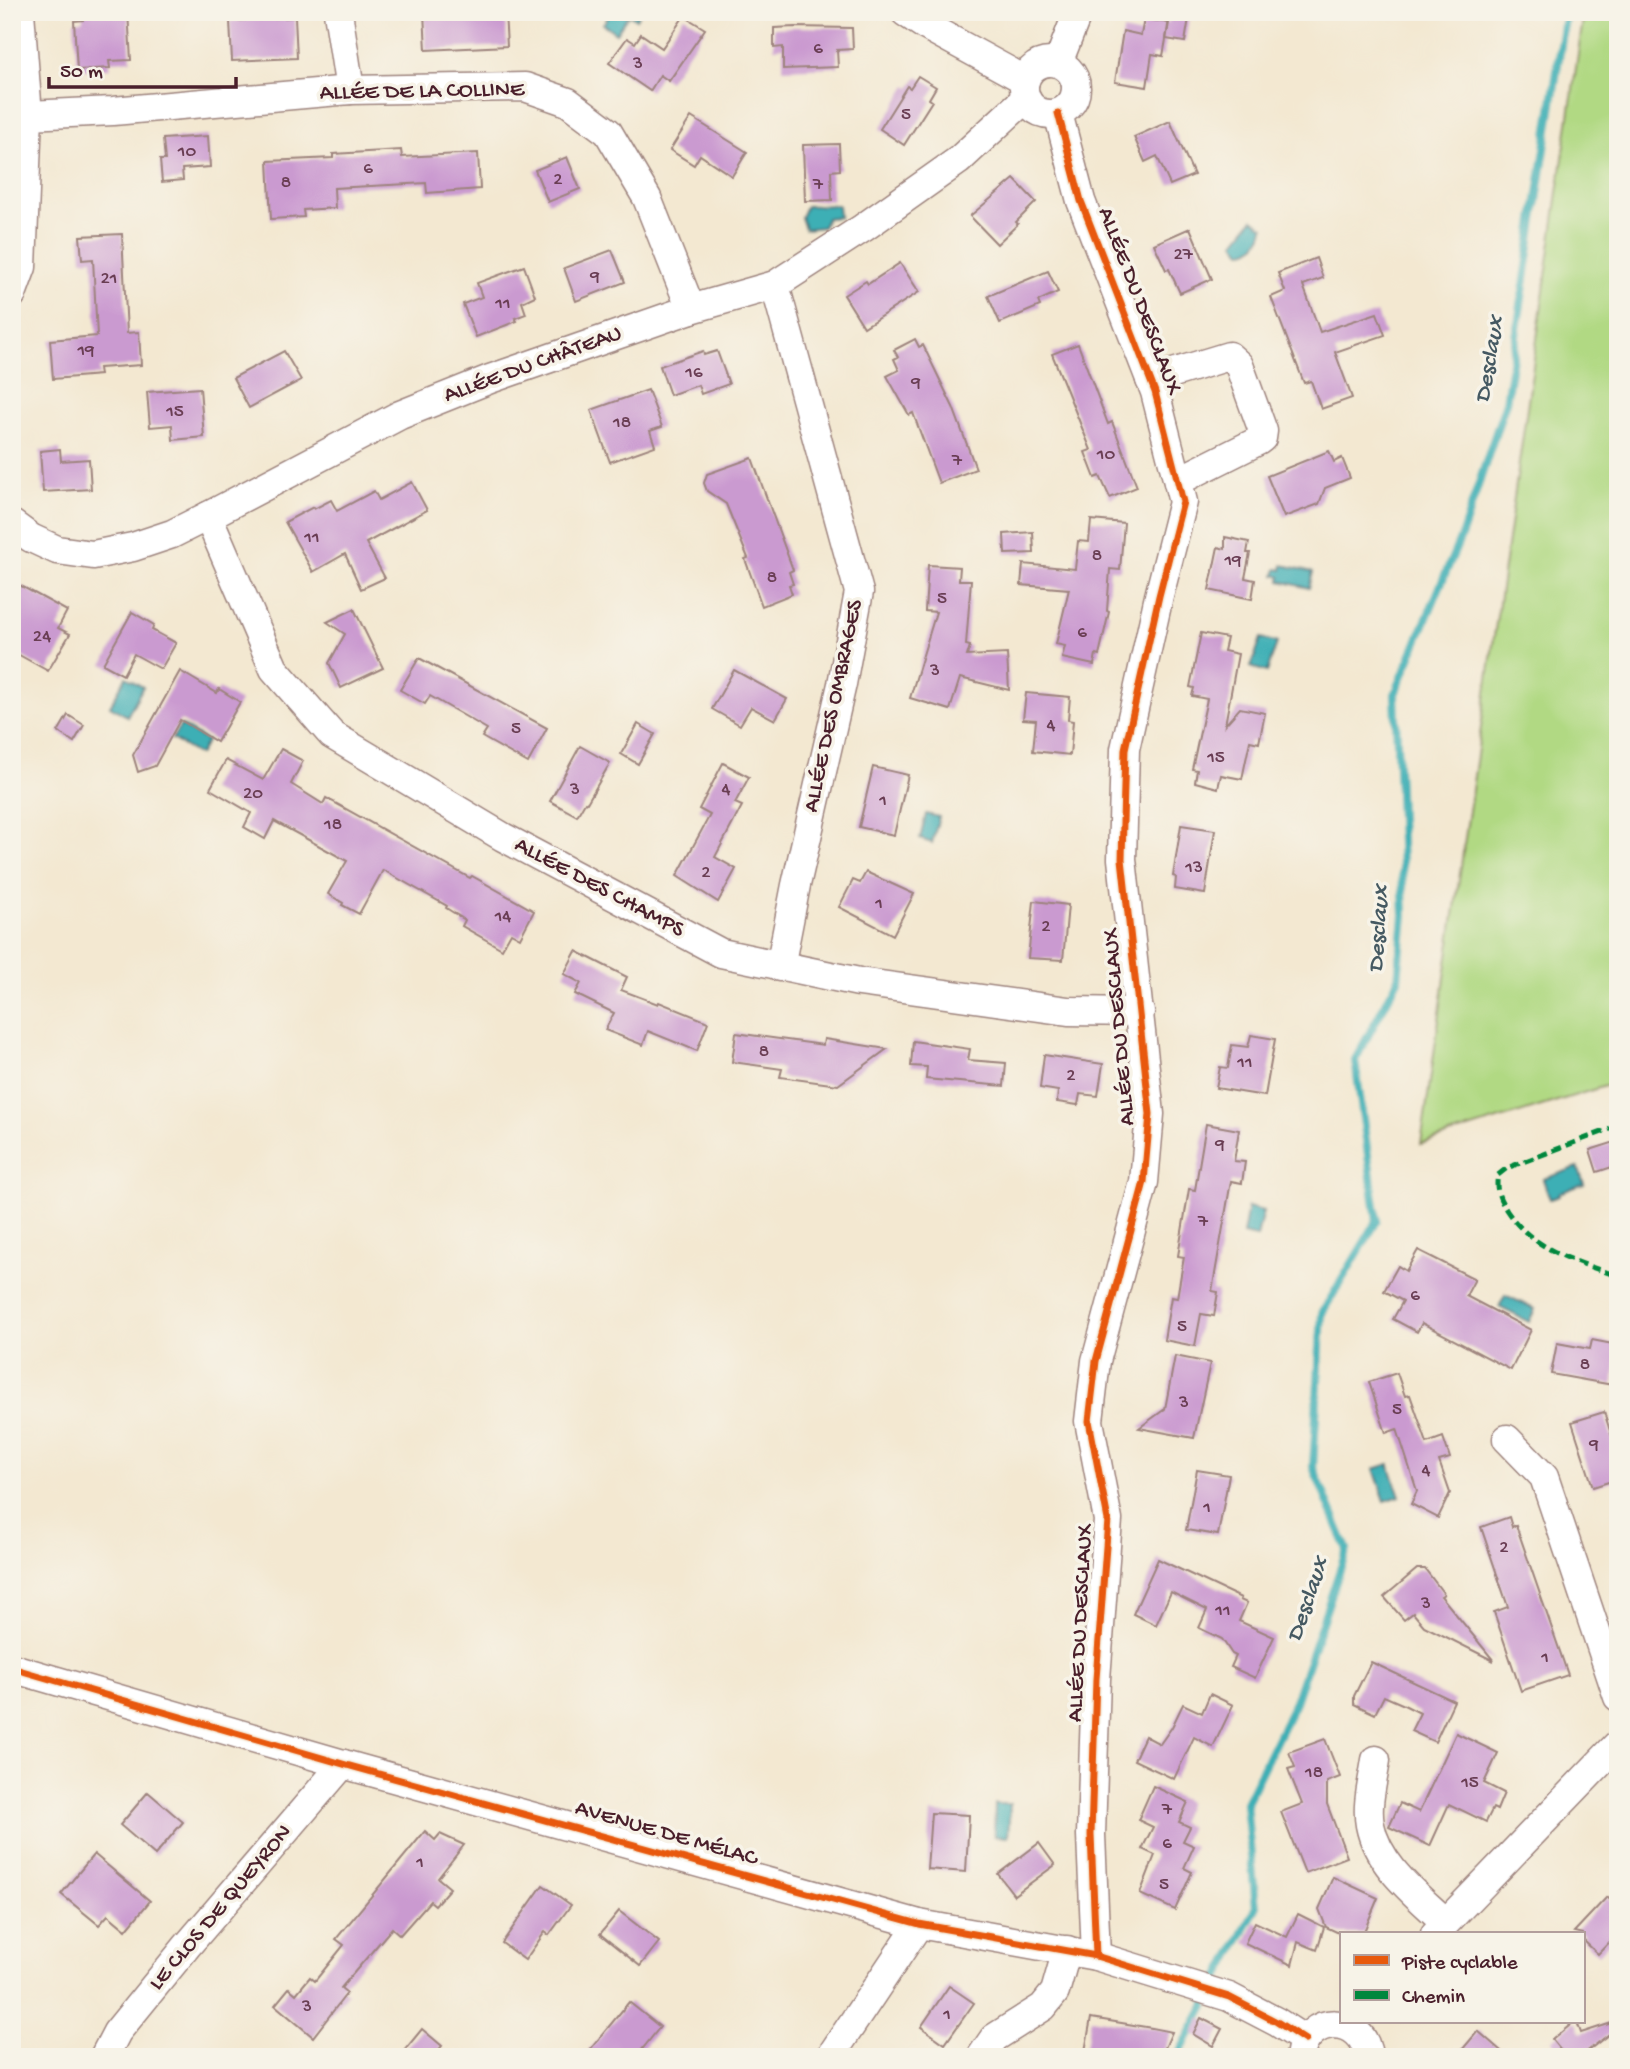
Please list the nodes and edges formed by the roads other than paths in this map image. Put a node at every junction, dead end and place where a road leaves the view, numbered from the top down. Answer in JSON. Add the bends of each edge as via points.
{"nodes":[{"id":1,"x":20,"y":12,"type":"edge"},
{"id":2,"x":338,"y":12,"type":"edge"},
{"id":3,"x":905,"y":12,"type":"edge"},
{"id":4,"x":1078,"y":12,"type":"edge"},
{"id":5,"x":1058,"y":64,"type":"junction"},
{"id":6,"x":1026,"y":89,"type":"junction"},
{"id":7,"x":350,"y":90,"type":"junction"},
{"id":8,"x":1058,"y":113,"type":"junction"},
{"id":9,"x":28,"y":115,"type":"junction"},
{"id":10,"x":775,"y":285,"type":"junction"},
{"id":11,"x":14,"y":288,"type":"edge"},
{"id":12,"x":691,"y":309,"type":"junction"},
{"id":13,"x":1150,"y":380,"type":"junction"},
{"id":14,"x":1178,"y":481,"type":"junction"},
{"id":15,"x":208,"y":516,"type":"junction"},
{"id":16,"x":12,"y":524,"type":"edge"},
{"id":17,"x":780,"y":967,"type":"junction"},
{"id":18,"x":1140,"y":1012,"type":"junction"},
{"id":19,"x":1507,"y":1438,"type":"dead end"},
{"id":20,"x":12,"y":1668,"type":"edge"},
{"id":21,"x":1618,"y":1697,"type":"edge"},
{"id":22,"x":1618,"y":1745,"type":"edge"},
{"id":23,"x":1376,"y":1760,"type":"dead end"},
{"id":24,"x":343,"y":1764,"type":"junction"},
{"id":25,"x":919,"y":1924,"type":"junction"},
{"id":26,"x":1440,"y":1928,"type":"edge"},
{"id":27,"x":1067,"y":1951,"type":"junction"},
{"id":28,"x":1096,"y":1956,"type":"junction"},
{"id":29,"x":1362,"y":2037,"type":"edge"},
{"id":30,"x":1302,"y":2048,"type":"edge"},
{"id":31,"x":104,"y":2057,"type":"edge"},
{"id":32,"x":830,"y":2057,"type":"edge"},
{"id":33,"x":981,"y":2057,"type":"edge"}],
"edges":[{"from":1,"to":9,"type":"street"},
{"from":2,"to":7,"type":"street"},
{"from":3,"to":6,"type":"street"},
{"from":4,"to":5,"type":"street"},
{"from":5,"to":6,"type":"street","via":[[1042,63],[1029,73]]},
{"from":5,"to":8,"type":"street","via":[[1071,73],[1076,88],[1071,103]]},
{"from":6,"to":8,"type":"street","via":[[1035,110]]},
{"from":6,"to":10,"type":"street","name":"ALLÉE DU CHÂTEAU","via":[[959,160]]},
{"from":7,"to":9,"type":"street","name":"ALLÉE DE LA COLLINE"},
{"from":7,"to":12,"type":"street","name":"ALLÉE DE LA COLLINE","via":[[525,88],[568,102],[608,132],[647,198]]},
{"from":8,"to":13,"type":"street","name":"ALLÉE DU DESCLAUX","via":[[1081,201]]},
{"from":9,"to":11,"type":"street","via":[[22,267]]},
{"from":10,"to":12,"type":"street","name":"ALLÉE DU CHÂTEAU"},
{"from":10,"to":17,"type":"street","name":"ALLÉE DES OMBRAGES","via":[[859,592]]},
{"from":12,"to":15,"type":"street","name":"ALLÉE DU CHÂTEAU","via":[[400,415]]},
{"from":13,"to":14,"type":"street","name":"ALLÉE DU DESCLAUX"},
{"from":13,"to":14,"type":"street","name":"ALLÉE DU DESCLAUX","via":[[1233,358],[1263,430],[1258,442]]},
{"from":14,"to":18,"type":"street","name":"ALLÉE DU DESCLAUX","via":[[1183,502],[1125,749],[1122,859]]},
{"from":15,"to":16,"type":"street","name":"ALLÉE DU CHÂTEAU","via":[[172,534],[93,555],[57,550]]},
{"from":15,"to":17,"type":"street","name":"ALLÉE DES CHAMPS","via":[[274,668],[332,736],[503,837],[721,953]]},
{"from":17,"to":18,"type":"street","name":"ALLÉE DES CHAMPS","via":[[1069,1011]]},
{"from":18,"to":28,"type":"street","name":"ALLÉE DU DESCLAUX","via":[[1150,1114],[1144,1182],[1096,1361],[1089,1421],[1108,1520],[1092,1809]]},
{"from":19,"to":21,"type":"street","via":[[1544,1477]]},
{"from":20,"to":24,"type":"street","name":"AVENUE DE MÉLAC"},
{"from":22,"to":26,"type":"street"},
{"from":23,"to":26,"type":"street","via":[[1370,1797],[1375,1843]]},
{"from":24,"to":25,"type":"street","name":"AVENUE DE MÉLAC"},
{"from":24,"to":31,"type":"street","name":"LE CLOS DE QUEYRON","via":[[187,1946],[117,2032]]},
{"from":25,"to":27,"type":"street","name":"AVENUE DE MÉLAC"},
{"from":25,"to":32,"type":"street"},
{"from":27,"to":28,"type":"street","name":"AVENUE DE MÉLAC"},
{"from":27,"to":33,"type":"street","via":[[1055,1992],[1043,2007],[994,2038]]},
{"from":28,"to":30,"type":"street","name":"AVENUE DE MÉLAC","via":[[1229,1997],[1277,2022]]},
{"from":29,"to":30,"type":"street","via":[[1346,2026],[1323,2025],[1312,2031]]}]}
